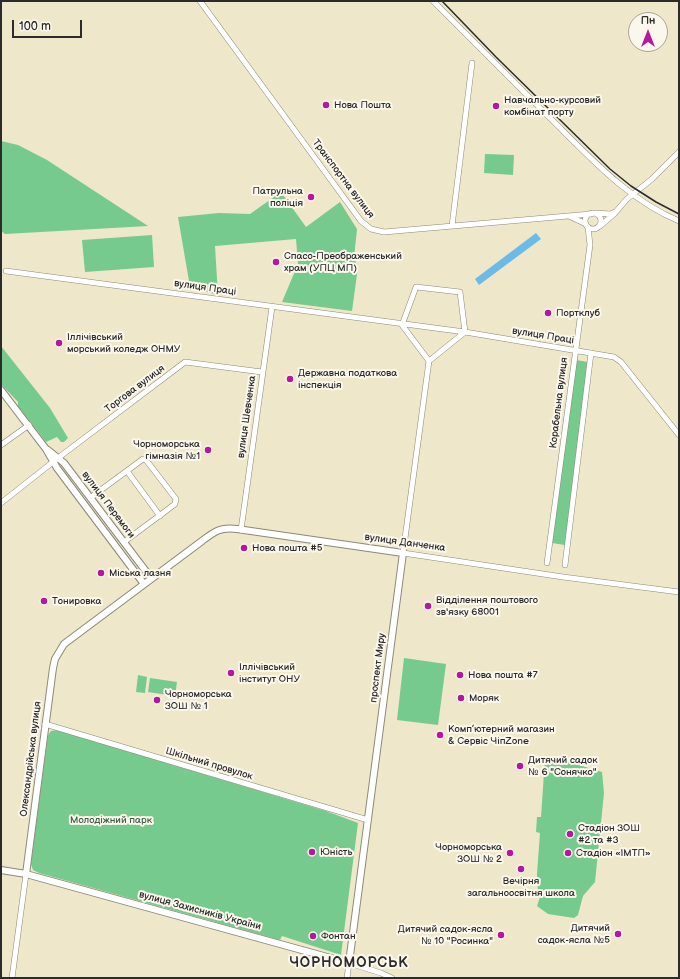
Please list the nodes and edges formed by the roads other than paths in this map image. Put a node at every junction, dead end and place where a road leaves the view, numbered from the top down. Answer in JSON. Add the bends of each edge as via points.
{"nodes":[{"id":1,"x":200,"y":1,"type":"edge"},
{"id":2,"x":433,"y":1,"type":"edge"},
{"id":3,"x":472,"y":63,"type":"dead end"},
{"id":4,"x":679,"y":152,"type":"edge"},
{"id":5,"x":634,"y":194,"type":"junction"},
{"id":6,"x":617,"y":211,"type":"junction"},
{"id":7,"x":593,"y":214,"type":"junction"},
{"id":8,"x":566,"y":215,"type":"junction"},
{"id":9,"x":679,"y":221,"type":"edge"},
{"id":10,"x":452,"y":226,"type":"junction"},
{"id":11,"x":587,"y":226,"type":"junction"},
{"id":12,"x":599,"y":227,"type":"junction"},
{"id":13,"x":590,"y":245,"type":"junction"},
{"id":14,"x":6,"y":271,"type":"dead end"},
{"id":15,"x":272,"y":307,"type":"junction"},
{"id":16,"x":402,"y":325,"type":"junction"},
{"id":17,"x":465,"y":332,"type":"junction"},
{"id":18,"x":575,"y":351,"type":"junction"},
{"id":19,"x":591,"y":353,"type":"junction"},
{"id":20,"x":429,"y":361,"type":"junction"},
{"id":21,"x":262,"y":372,"type":"junction"},
{"id":22,"x":2,"y":394,"type":"edge"},
{"id":23,"x":29,"y":425,"type":"junction"},
{"id":24,"x":679,"y":435,"type":"edge"},
{"id":25,"x":1,"y":445,"type":"edge"},
{"id":26,"x":56,"y":460,"type":"junction"},
{"id":27,"x":127,"y":471,"type":"junction"},
{"id":28,"x":90,"y":498,"type":"junction"},
{"id":29,"x":1,"y":503,"type":"edge"},
{"id":30,"x":160,"y":516,"type":"junction"},
{"id":31,"x":241,"y":530,"type":"junction"},
{"id":32,"x":124,"y":542,"type":"junction"},
{"id":33,"x":403,"y":553,"type":"junction"},
{"id":34,"x":547,"y":563,"type":"dead end"},
{"id":35,"x":564,"y":565,"type":"dead end"},
{"id":36,"x":151,"y":578,"type":"junction"},
{"id":37,"x":144,"y":584,"type":"junction"},
{"id":38,"x":679,"y":592,"type":"edge"},
{"id":39,"x":45,"y":724,"type":"junction"},
{"id":40,"x":368,"y":820,"type":"junction"},
{"id":41,"x":1,"y":870,"type":"edge"},
{"id":42,"x":26,"y":874,"type":"junction"},
{"id":43,"x":349,"y":963,"type":"junction"},
{"id":44,"x":12,"y":978,"type":"edge"},
{"id":45,"x":347,"y":978,"type":"edge"},
{"id":46,"x":392,"y":978,"type":"edge"}],
"edges":[{"from":1,"to":10,"type":"street","name":"Транспортна вулиця","via":[[366,225],[384,232]]},
{"from":2,"to":5,"type":"street","via":[[602,169]]},
{"from":3,"to":10,"type":"street"},
{"from":4,"to":5,"type":"street"},
{"from":5,"to":6,"type":"street"},
{"from":5,"to":9,"type":"street"},
{"from":6,"to":7,"type":"street","name":"Транспортна вулиця","via":[[610,214]]},
{"from":6,"to":12,"type":"street"},
{"from":7,"to":8,"type":"street","name":"Транспортна вулиця"},
{"from":7,"to":11,"type":"street","via":[[586,219]]},
{"from":7,"to":12,"type":"street","via":[[600,218]]},
{"from":8,"to":10,"type":"street","name":"Транспортна вулиця"},
{"from":8,"to":11,"type":"street"},
{"from":11,"to":12,"type":"street","via":[[593,229]]},
{"from":11,"to":13,"type":"street"},
{"from":12,"to":13,"type":"street"},
{"from":13,"to":18,"type":"street","name":"Корабельна вулиця"},
{"from":14,"to":15,"type":"street","name":"вулиця Праці"},
{"from":15,"to":16,"type":"street","name":"вулиця Праці"},
{"from":15,"to":21,"type":"street","name":"вулиця Шевченка"},
{"from":16,"to":17,"type":"street","name":"вулиця Праці"},
{"from":16,"to":17,"type":"street","via":[[416,287],[453,291],[460,292]]},
{"from":16,"to":20,"type":"street"},
{"from":17,"to":18,"type":"street","name":"вулиця Праці"},
{"from":17,"to":20,"type":"street"},
{"from":18,"to":19,"type":"street","name":"вулиця Праці"},
{"from":18,"to":34,"type":"street","name":"Корабельна вулиця"},
{"from":19,"to":24,"type":"street","name":"вулиця Праці","via":[[618,359]]},
{"from":19,"to":35,"type":"street"},
{"from":20,"to":33,"type":"street","name":"проспект Миру"},
{"from":21,"to":26,"type":"street","name":"Торгова вулиця","via":[[185,362]]},
{"from":21,"to":31,"type":"street","name":"вулиця Шевченка"},
{"from":22,"to":23,"type":"main road","name":"вулиця Перемоги"},
{"from":23,"to":25,"type":"street"},
{"from":23,"to":26,"type":"main road","name":"вулиця Перемоги"},
{"from":26,"to":28,"type":"main road","name":"вулиця Перемоги"},
{"from":26,"to":29,"type":"street","name":"Торгова вулиця"},
{"from":26,"to":37,"type":"main road","name":"вулиця Перемоги"},
{"from":27,"to":28,"type":"street"},
{"from":27,"to":30,"type":"street"},
{"from":27,"to":30,"type":"street","via":[[145,459],[176,500],[175,504]]},
{"from":28,"to":32,"type":"main road","name":"вулиця Перемоги"},
{"from":30,"to":32,"type":"street"},
{"from":31,"to":33,"type":"main road","name":"вулиця Данченка"},
{"from":31,"to":36,"type":"main road","name":"вулиця Данченка","via":[[229,528],[215,531]]},
{"from":32,"to":36,"type":"main road","name":"вулиця Перемоги"},
{"from":33,"to":38,"type":"street","name":"вулиця Данченка"},
{"from":33,"to":40,"type":"main road","name":"проспект Миру"},
{"from":36,"to":37,"type":"main road","name":"вулиця Данченка"},
{"from":37,"to":39,"type":"main road","name":"Олександрійська вулиця","via":[[59,650],[53,668]]},
{"from":39,"to":40,"type":"street","name":"Шкільний провулок"},
{"from":39,"to":42,"type":"main road","name":"Олександрійська вулиця"},
{"from":40,"to":43,"type":"main road","name":"проспект Миру"},
{"from":41,"to":42,"type":"main road","name":"вулиця Захисників України"},
{"from":42,"to":43,"type":"main road","name":"вулиця Захисників України"},
{"from":42,"to":44,"type":"street","name":"Олександрійська вулиця"},
{"from":43,"to":45,"type":"street","name":"проспект Миру"},
{"from":43,"to":46,"type":"street","name":"вулиця Захисників України","via":[[381,972]]}]}
